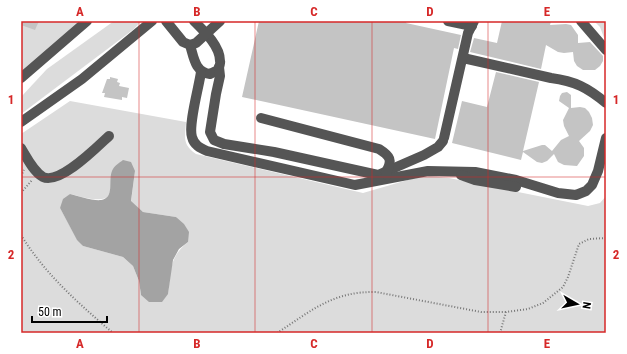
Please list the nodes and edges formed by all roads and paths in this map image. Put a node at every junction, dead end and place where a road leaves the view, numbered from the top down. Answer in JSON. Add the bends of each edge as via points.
{"nodes":[{"id":1,"x":87,"y":21,"type":"edge"},
{"id":2,"x":152,"y":21,"type":"edge"},
{"id":3,"x":166,"y":21,"type":"edge"},
{"id":4,"x":194,"y":21,"type":"edge"},
{"id":5,"x":220,"y":21,"type":"edge"},
{"id":6,"x":448,"y":21,"type":"edge"},
{"id":7,"x":581,"y":21,"type":"edge"},
{"id":8,"x":473,"y":23,"type":"edge"},
{"id":9,"x":206,"y":32,"type":"junction"},
{"id":10,"x":190,"y":44,"type":"junction"},
{"id":11,"x":606,"y":50,"type":"edge"},
{"id":12,"x":463,"y":58,"type":"junction"},
{"id":13,"x":219,"y":67,"type":"junction"},
{"id":14,"x":23,"y":72,"type":"edge"},
{"id":15,"x":201,"y":72,"type":"junction"},
{"id":16,"x":606,"y":103,"type":"edge"},
{"id":17,"x":261,"y":118,"type":"dead end"},
{"id":18,"x":21,"y":122,"type":"edge"},
{"id":19,"x":109,"y":136,"type":"dead end"},
{"id":20,"x":606,"y":138,"type":"edge"},
{"id":21,"x":21,"y":148,"type":"edge"},
{"id":22,"x":39,"y":173,"type":"junction"},
{"id":23,"x":387,"y":175,"type":"junction"},
{"id":24,"x":21,"y":193,"type":"edge"},
{"id":25,"x":21,"y":236,"type":"edge"},
{"id":26,"x":606,"y":238,"type":"edge"},
{"id":27,"x":506,"y":312,"type":"junction"},
{"id":28,"x":113,"y":333,"type":"edge"},
{"id":29,"x":277,"y":333,"type":"edge"},
{"id":30,"x":500,"y":333,"type":"edge"}],
"edges":[{"from":1,"to":14,"type":"street"},
{"from":2,"to":18,"type":"street","via":[[82,79]]},
{"from":3,"to":10,"type":"street","via":[[183,42]]},
{"from":4,"to":9,"type":"street"},
{"from":5,"to":9,"type":"street"},
{"from":6,"to":8,"type":"street"},
{"from":7,"to":11,"type":"street"},
{"from":8,"to":12,"type":"street","via":[[468,33]]},
{"from":9,"to":10,"type":"street","via":[[196,43]]},
{"from":9,"to":13,"type":"street","via":[[217,49]]},
{"from":10,"to":15,"type":"street","via":[[196,65]]},
{"from":12,"to":16,"type":"street","via":[[565,79],[580,84]]},
{"from":12,"to":23,"type":"street","via":[[443,139],[438,147]]},
{"from":13,"to":15,"type":"street","via":[[210,74]]},
{"from":13,"to":23,"type":"street","via":[[220,76],[210,132],[214,140]]},
{"from":15,"to":23,"type":"street","via":[[191,127],[192,138],[197,147],[355,185]]},
{"from":17,"to":23,"type":"street","via":[[379,149],[389,158]]},
{"from":19,"to":22,"type":"street","via":[[68,172],[45,178]]},
{"from":20,"to":23,"type":"street","via":[[592,185],[576,195],[558,193],[488,174],[428,171]]},
{"from":21,"to":22,"type":"street"},
{"from":22,"to":24,"type":"path"},
{"from":25,"to":28,"type":"path","via":[[41,264],[78,303]]},
{"from":26,"to":27,"type":"path","via":[[589,238],[579,244],[563,287],[543,303],[528,309]]},
{"from":27,"to":29,"type":"path","via":[[481,312],[362,291],[340,295],[322,303]]},
{"from":27,"to":30,"type":"path"}]}
